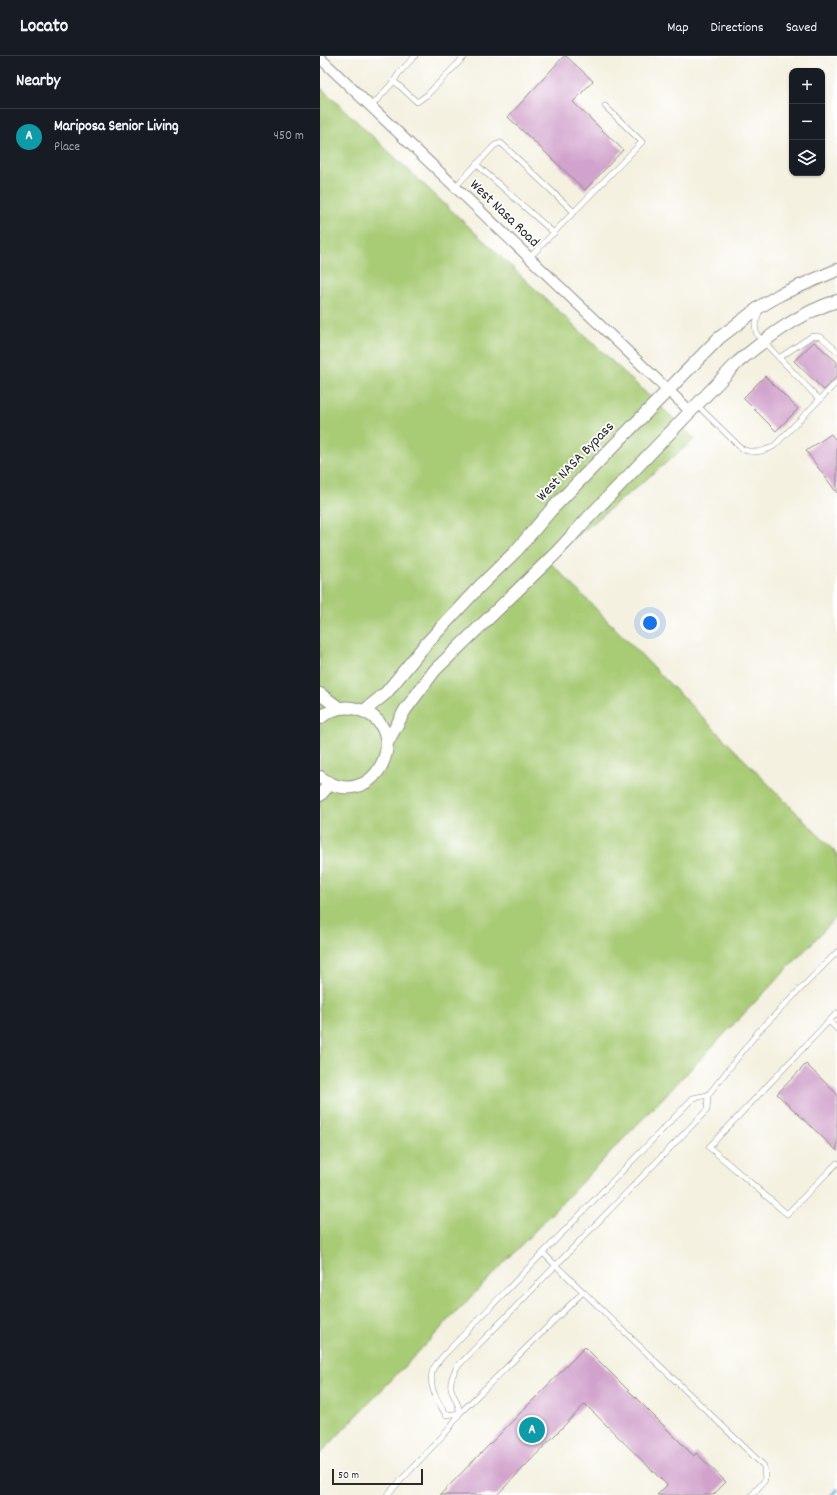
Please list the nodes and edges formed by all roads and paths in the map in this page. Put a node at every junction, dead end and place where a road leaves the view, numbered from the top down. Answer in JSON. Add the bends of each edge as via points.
{"nodes":[{"id":1,"x":415,"y":56,"type":"edge"},
{"id":2,"x":465,"y":56,"type":"edge"},
{"id":3,"x":320,"y":58,"type":"edge"},
{"id":4,"x":394,"y":81,"type":"junction"},
{"id":5,"x":605,"y":106,"type":"dead end"},
{"id":6,"x":371,"y":107,"type":"junction"},
{"id":7,"x":476,"y":164,"type":"junction"},
{"id":8,"x":455,"y":187,"type":"junction"},
{"id":9,"x":574,"y":212,"type":"junction"},
{"id":10,"x":554,"y":233,"type":"junction"},
{"id":11,"x":529,"y":258,"type":"junction"},
{"id":12,"x":837,"y":270,"type":"edge"},
{"id":13,"x":837,"y":301,"type":"edge"},
{"id":14,"x":761,"y":306,"type":"junction"},
{"id":15,"x":763,"y":341,"type":"junction"},
{"id":16,"x":837,"y":351,"type":"edge"},
{"id":17,"x":779,"y":358,"type":"junction"},
{"id":18,"x":837,"y":382,"type":"edge"},
{"id":19,"x":668,"y":391,"type":"junction"},
{"id":20,"x":820,"y":400,"type":"junction"},
{"id":21,"x":694,"y":408,"type":"junction"},
{"id":22,"x":320,"y":694,"type":"edge"},
{"id":23,"x":339,"y":708,"type":"junction"},
{"id":24,"x":364,"y":710,"type":"junction"},
{"id":25,"x":320,"y":718,"type":"edge"},
{"id":26,"x":387,"y":743,"type":"junction"},
{"id":27,"x":320,"y":776,"type":"edge"},
{"id":28,"x":330,"y":784,"type":"junction"},
{"id":29,"x":320,"y":795,"type":"edge"},
{"id":30,"x":837,"y":952,"type":"edge"},
{"id":31,"x":837,"y":1013,"type":"edge"},
{"id":32,"x":829,"y":1021,"type":"junction"},
{"id":33,"x":837,"y":1028,"type":"edge"},
{"id":34,"x":708,"y":1095,"type":"junction"},
{"id":35,"x":837,"y":1163,"type":"edge"},
{"id":36,"x":544,"y":1254,"type":"junction"},
{"id":37,"x":556,"y":1265,"type":"junction"},
{"id":38,"x":583,"y":1292,"type":"junction"},
{"id":39,"x":460,"y":1413,"type":"junction"},
{"id":40,"x":387,"y":1495,"type":"edge"},
{"id":41,"x":752,"y":1495,"type":"edge"}],
"edges":[{"from":1,"to":4,"type":"lane"},
{"from":2,"to":4,"type":"lane","via":[[417,102]]},
{"from":3,"to":6,"type":"street","name":"West Nasa Road"},
{"from":4,"to":6,"type":"lane"},
{"from":5,"to":9,"type":"lane","via":[[642,142]]},
{"from":6,"to":8,"type":"street","name":"West Nasa Road"},
{"from":7,"to":8,"type":"lane"},
{"from":7,"to":9,"type":"lane","via":[[501,143]]},
{"from":7,"to":10,"type":"lane"},
{"from":8,"to":11,"type":"street","name":"West Nasa Road"},
{"from":9,"to":10,"type":"lane"},
{"from":10,"to":11,"type":"lane"},
{"from":11,"to":19,"type":"street","name":"West Nasa Road"},
{"from":12,"to":14,"type":"street","name":"West NASA Bypass","via":[[803,283]]},
{"from":13,"to":15,"type":"street","via":[[795,320]]},
{"from":14,"to":15,"type":"lane","via":[[755,331]]},
{"from":14,"to":19,"type":"street","name":"West NASA Bypass","via":[[719,338]]},
{"from":15,"to":17,"type":"lane"},
{"from":15,"to":21,"type":"street","via":[[738,362]]},
{"from":16,"to":17,"type":"lane","via":[[821,337],[812,336]]},
{"from":17,"to":20,"type":"lane"},
{"from":18,"to":20,"type":"lane"},
{"from":19,"to":21,"type":"street","name":"West Nasa Road"},
{"from":19,"to":24,"type":"street","name":"West NASA Bypass","via":[[551,510],[516,551],[479,586],[424,645],[386,693]]},
{"from":20,"to":21,"type":"lane","via":[[774,446],[751,453],[742,449]]},
{"from":21,"to":26,"type":"street","via":[[541,568],[435,670],[405,710]]},
{"from":22,"to":23,"type":"street"},
{"from":23,"to":24,"type":"street","via":[[352,707]]},
{"from":23,"to":25,"type":"street"},
{"from":24,"to":26,"type":"street","via":[[375,718],[383,730]]},
{"from":26,"to":28,"type":"street","via":[[386,757],[381,769],[371,779],[359,786]]},
{"from":27,"to":28,"type":"street"},
{"from":28,"to":29,"type":"street"},
{"from":30,"to":34,"type":"lane","via":[[758,1032]]},
{"from":31,"to":32,"type":"lane"},
{"from":32,"to":33,"type":"lane"},
{"from":32,"to":35,"type":"lane","via":[[709,1147],[787,1214]]},
{"from":34,"to":36,"type":"lane","via":[[693,1098]]},
{"from":34,"to":37,"type":"lane","via":[[707,1110]]},
{"from":36,"to":37,"type":"lane"},
{"from":36,"to":39,"type":"lane","via":[[433,1369],[433,1390],[446,1415]]},
{"from":37,"to":38,"type":"lane"},
{"from":37,"to":39,"type":"lane","via":[[457,1367],[450,1384],[450,1392],[458,1402]]},
{"from":38,"to":39,"type":"lane"},
{"from":38,"to":41,"type":"lane","via":[[764,1466],[765,1480]]},
{"from":39,"to":40,"type":"lane","via":[[448,1430]]}]}
